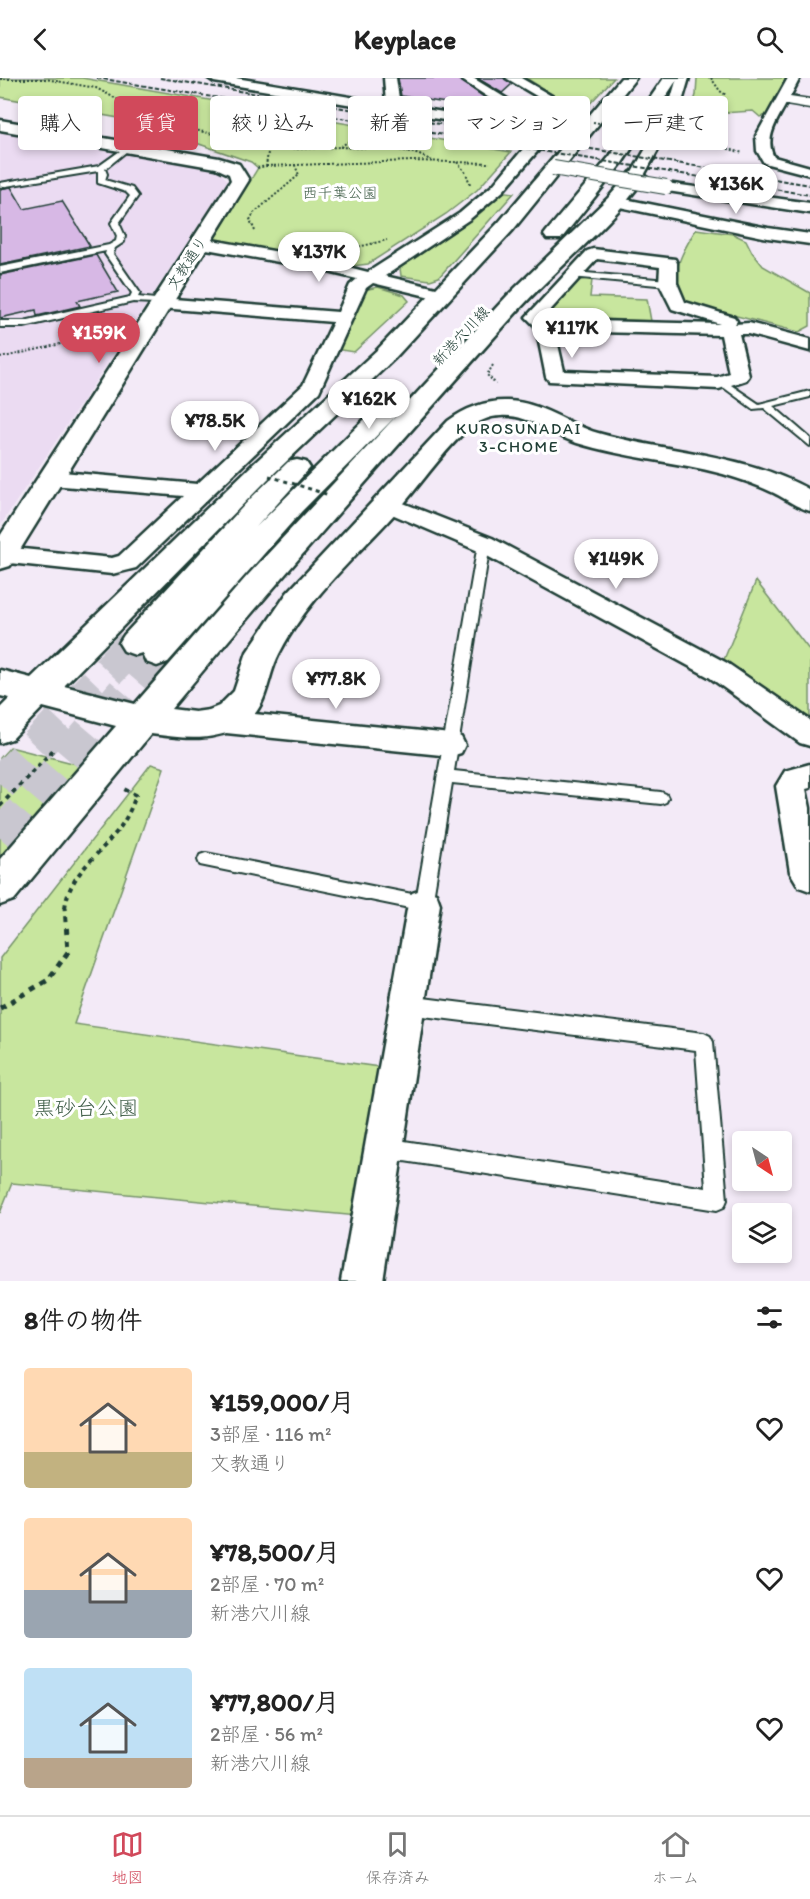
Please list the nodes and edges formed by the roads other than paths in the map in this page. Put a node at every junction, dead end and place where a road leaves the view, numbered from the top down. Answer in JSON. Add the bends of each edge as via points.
{"nodes":[{"id":1,"x":214,"y":78,"type":"edge"},
{"id":2,"x":303,"y":78,"type":"edge"},
{"id":3,"x":390,"y":78,"type":"edge"},
{"id":4,"x":465,"y":78,"type":"edge"},
{"id":5,"x":512,"y":78,"type":"edge"},
{"id":6,"x":629,"y":78,"type":"edge"},
{"id":7,"x":651,"y":78,"type":"edge"},
{"id":8,"x":671,"y":78,"type":"edge"},
{"id":9,"x":683,"y":78,"type":"edge"},
{"id":10,"x":794,"y":78,"type":"edge"},
{"id":11,"x":296,"y":91,"type":"junction"},
{"id":12,"x":392,"y":96,"type":"edge"},
{"id":13,"x":493,"y":96,"type":"edge"},
{"id":14,"x":545,"y":96,"type":"edge"},
{"id":15,"x":348,"y":100,"type":"edge"},
{"id":16,"x":782,"y":100,"type":"junction"},
{"id":17,"x":810,"y":104,"type":"edge"},
{"id":18,"x":0,"y":125,"type":"edge"},
{"id":19,"x":114,"y":144,"type":"edge"},
{"id":20,"x":125,"y":150,"type":"edge"},
{"id":21,"x":146,"y":150,"type":"edge"},
{"id":22,"x":531,"y":150,"type":"edge"},
{"id":23,"x":54,"y":167,"type":"dead end"},
{"id":24,"x":101,"y":168,"type":"junction"},
{"id":25,"x":553,"y":168,"type":"junction"},
{"id":26,"x":29,"y":171,"type":"junction"},
{"id":27,"x":810,"y":171,"type":"edge"},
{"id":28,"x":0,"y":176,"type":"edge"},
{"id":29,"x":637,"y":176,"type":"joint"},
{"id":30,"x":33,"y":179,"type":"junction"},
{"id":31,"x":0,"y":185,"type":"edge"},
{"id":32,"x":615,"y":202,"type":"junction"},
{"id":33,"x":810,"y":208,"type":"edge"},
{"id":34,"x":810,"y":239,"type":"edge"},
{"id":35,"x":201,"y":243,"type":"junction"},
{"id":36,"x":112,"y":247,"type":"junction"},
{"id":37,"x":0,"y":270,"type":"edge"},
{"id":38,"x":372,"y":277,"type":"junction"},
{"id":39,"x":443,"y":295,"type":"junction"},
{"id":40,"x":133,"y":299,"type":"junction"},
{"id":41,"x":157,"y":302,"type":"junction"},
{"id":42,"x":344,"y":318,"type":"junction"},
{"id":43,"x":0,"y":324,"type":"edge"},
{"id":44,"x":545,"y":325,"type":"junction"},
{"id":45,"x":749,"y":328,"type":"junction"},
{"id":46,"x":729,"y":330,"type":"junction"},
{"id":47,"x":810,"y":345,"type":"edge"},
{"id":48,"x":722,"y":382,"type":"junction"},
{"id":49,"x":810,"y":394,"type":"edge"},
{"id":50,"x":766,"y":405,"type":"junction"},
{"id":51,"x":810,"y":443,"type":"edge"},
{"id":52,"x":51,"y":478,"type":"junction"},
{"id":53,"x":202,"y":492,"type":"junction"},
{"id":54,"x":810,"y":502,"type":"edge"},
{"id":55,"x":388,"y":504,"type":"junction"},
{"id":56,"x":484,"y":544,"type":"junction"},
{"id":57,"x":1,"y":557,"type":"edge"},
{"id":58,"x":135,"y":643,"type":"tunnel mouth"},
{"id":59,"x":157,"y":654,"type":"tunnel mouth"},
{"id":60,"x":0,"y":683,"type":"edge"},
{"id":61,"x":36,"y":693,"type":"junction"},
{"id":62,"x":141,"y":719,"type":"junction"},
{"id":63,"x":216,"y":721,"type":"junction"},
{"id":64,"x":0,"y":729,"type":"edge"},
{"id":65,"x":810,"y":735,"type":"edge"},
{"id":66,"x":451,"y":745,"type":"junction"},
{"id":67,"x":445,"y":776,"type":"junction"},
{"id":68,"x":810,"y":776,"type":"edge"},
{"id":69,"x":661,"y":798,"type":"dead end"},
{"id":70,"x":206,"y":860,"type":"dead end"},
{"id":71,"x":810,"y":878,"type":"edge"},
{"id":72,"x":0,"y":887,"type":"edge"},
{"id":73,"x":424,"y":904,"type":"junction"},
{"id":74,"x":407,"y":1005,"type":"junction"},
{"id":75,"x":384,"y":1148,"type":"junction"},
{"id":76,"x":362,"y":1281,"type":"edge"}],
"edges":[{"from":1,"to":11,"type":"street"},
{"from":2,"to":11,"type":"street"},
{"from":3,"to":12,"type":"street"},
{"from":4,"to":13,"type":"street"},
{"from":5,"to":14,"type":"street"},
{"from":6,"to":25,"type":"street"},
{"from":7,"to":58,"type":"street","name":"新港穴川線","via":[[605,143],[533,229],[261,504]]},
{"from":8,"to":59,"type":"street","name":"新港穴川線","via":[[579,207],[457,342],[291,506]]},
{"from":9,"to":29,"type":"street","via":[[674,112]]},
{"from":10,"to":16,"type":"street"},
{"from":11,"to":15,"type":"street"},
{"from":16,"to":17,"type":"street"},
{"from":16,"to":27,"type":"street","via":[[763,136],[764,151],[769,160]]},
{"from":18,"to":19,"type":"street","name":"文教通り"},
{"from":20,"to":24,"type":"lane"},
{"from":21,"to":35,"type":"street","name":"文教通り","via":[[219,163],[239,173],[240,180]]},
{"from":22,"to":38,"type":"street","via":[[498,188],[465,216]]},
{"from":23,"to":26,"type":"lane"},
{"from":24,"to":30,"type":"lane"},
{"from":24,"to":36,"type":"lane","via":[[100,181],[129,190],[134,196],[115,223],[121,236],[120,242]]},
{"from":25,"to":33,"type":"street","bridge":true},
{"from":25,"to":39,"type":"street"},
{"from":26,"to":28,"type":"lane"},
{"from":26,"to":30,"type":"lane"},
{"from":29,"to":32,"type":"street"},
{"from":30,"to":31,"type":"lane"},
{"from":32,"to":34,"type":"street"},
{"from":32,"to":62,"type":"street","via":[[446,376]]},
{"from":35,"to":38,"type":"street"},
{"from":35,"to":41,"type":"street","name":"文教通り"},
{"from":36,"to":37,"type":"lane"},
{"from":36,"to":40,"type":"lane","via":[[109,254],[136,293]]},
{"from":38,"to":39,"type":"street"},
{"from":38,"to":42,"type":"street","via":[[358,285]]},
{"from":39,"to":61,"type":"street"},
{"from":40,"to":41,"type":"lane"},
{"from":40,"to":43,"type":"lane","via":[[24,324]]},
{"from":41,"to":42,"type":"street"},
{"from":41,"to":52,"type":"street","name":"文教通り"},
{"from":42,"to":53,"type":"street","via":[[312,388]]},
{"from":44,"to":45,"type":"street","via":[[535,317],[593,254],[669,263],[668,283],[678,305]]},
{"from":44,"to":46,"type":"street"},
{"from":44,"to":48,"type":"street","via":[[556,377]]},
{"from":45,"to":46,"type":"street"},
{"from":45,"to":47,"type":"street"},
{"from":46,"to":48,"type":"street","via":[[739,376]]},
{"from":48,"to":50,"type":"lane","via":[[757,407]]},
{"from":49,"to":50,"type":"lane"},
{"from":50,"to":51,"type":"lane"},
{"from":52,"to":53,"type":"street"},
{"from":52,"to":57,"type":"street","name":"文教通り"},
{"from":53,"to":57,"type":"street","via":[[127,562],[112,566]]},
{"from":54,"to":55,"type":"street","via":[[791,489],[745,470],[588,438],[534,414],[506,408],[469,416]]},
{"from":55,"to":56,"type":"street"},
{"from":55,"to":63,"type":"street","via":[[298,601],[263,652],[249,697],[231,715]]},
{"from":56,"to":65,"type":"street","via":[[718,670]]},
{"from":56,"to":66,"type":"lane"},
{"from":60,"to":61,"type":"street"},
{"from":61,"to":62,"type":"street"},
{"from":61,"to":64,"type":"street"},
{"from":62,"to":63,"type":"street","via":[[195,726]]},
{"from":62,"to":72,"type":"street"},
{"from":63,"to":66,"type":"street"},
{"from":66,"to":67,"type":"lane"},
{"from":67,"to":69,"type":"lane"},
{"from":67,"to":73,"type":"lane"},
{"from":68,"to":71,"type":"street","via":[[795,780],[791,786]]},
{"from":70,"to":73,"type":"lane"},
{"from":73,"to":74,"type":"street"},
{"from":74,"to":75,"type":"street"},
{"from":74,"to":75,"type":"lane","via":[[704,1042],[717,1200]]},
{"from":75,"to":76,"type":"street"}]}
